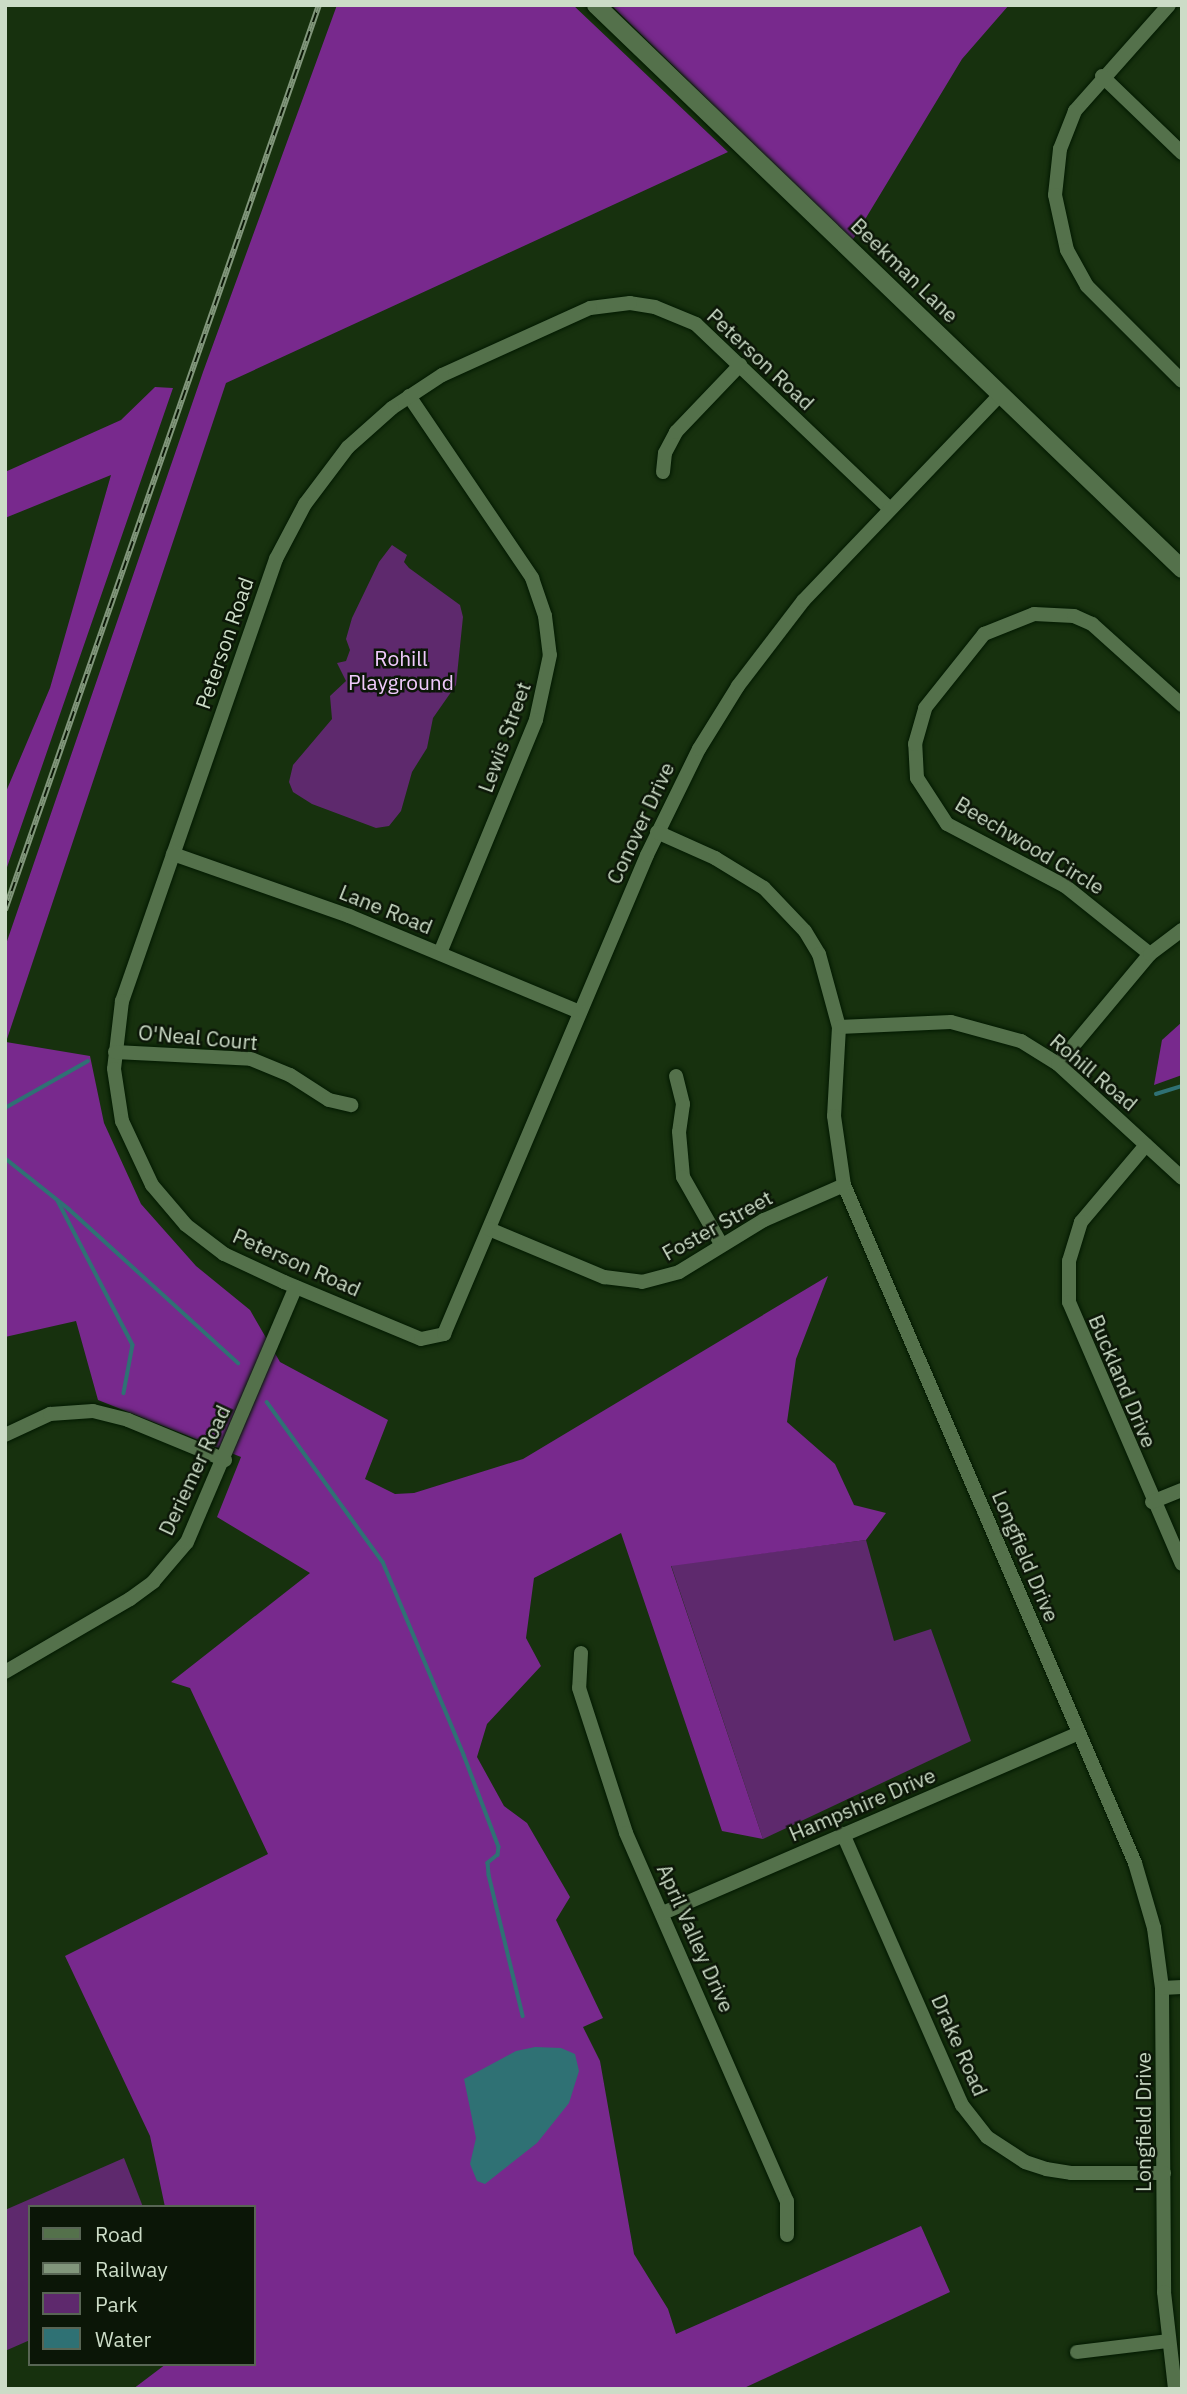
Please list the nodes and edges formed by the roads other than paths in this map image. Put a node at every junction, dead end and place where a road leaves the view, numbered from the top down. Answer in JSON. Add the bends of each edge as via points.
{"nodes":[{"id":1,"x":596,"y":5,"type":"edge"},
{"id":2,"x":1169,"y":5,"type":"edge"},
{"id":3,"x":1102,"y":76,"type":"junction"},
{"id":4,"x":1182,"y":153,"type":"edge"},
{"id":5,"x":740,"y":365,"type":"junction"},
{"id":6,"x":1182,"y":381,"type":"edge"},
{"id":7,"x":1001,"y":394,"type":"junction"},
{"id":8,"x":409,"y":396,"type":"junction"},
{"id":9,"x":663,"y":472,"type":"dead end"},
{"id":10,"x":890,"y":509,"type":"junction"},
{"id":11,"x":1182,"y":569,"type":"edge"},
{"id":12,"x":1182,"y":705,"type":"edge"},
{"id":13,"x":657,"y":832,"type":"junction"},
{"id":14,"x":173,"y":854,"type":"junction"},
{"id":15,"x":1182,"y":930,"type":"edge"},
{"id":16,"x":440,"y":953,"type":"junction"},
{"id":17,"x":1150,"y":954,"type":"junction"},
{"id":18,"x":580,"y":1012,"type":"junction"},
{"id":19,"x":839,"y":1027,"type":"junction"},
{"id":20,"x":114,"y":1052,"type":"junction"},
{"id":21,"x":1058,"y":1064,"type":"junction"},
{"id":22,"x":676,"y":1076,"type":"dead end"},
{"id":23,"x":351,"y":1105,"type":"dead end"},
{"id":24,"x":1146,"y":1145,"type":"junction"},
{"id":25,"x":1182,"y":1178,"type":"edge"},
{"id":26,"x":844,"y":1185,"type":"junction"},
{"id":27,"x":489,"y":1229,"type":"junction"},
{"id":28,"x":721,"y":1244,"type":"junction"},
{"id":29,"x":296,"y":1287,"type":"junction"},
{"id":30,"x":431,"y":1339,"type":"joint"},
{"id":31,"x":5,"y":1435,"type":"edge"},
{"id":32,"x":225,"y":1460,"type":"junction"},
{"id":33,"x":1182,"y":1490,"type":"edge"},
{"id":34,"x":1152,"y":1502,"type":"junction"},
{"id":35,"x":1182,"y":1564,"type":"edge"},
{"id":36,"x":581,"y":1653,"type":"dead end"},
{"id":37,"x":5,"y":1672,"type":"edge"},
{"id":38,"x":1079,"y":1733,"type":"junction"},
{"id":39,"x":844,"y":1834,"type":"junction"},
{"id":40,"x":663,"y":1913,"type":"junction"},
{"id":41,"x":1182,"y":1987,"type":"edge"},
{"id":42,"x":1162,"y":1988,"type":"junction"},
{"id":43,"x":1164,"y":2173,"type":"junction"},
{"id":44,"x":787,"y":2235,"type":"dead end"},
{"id":45,"x":1168,"y":2341,"type":"junction"},
{"id":46,"x":1077,"y":2352,"type":"dead end"},
{"id":47,"x":1175,"y":2389,"type":"edge"}],
"edges":[{"from":1,"to":7,"type":"street","name":"Beekman Lane"},
{"from":2,"to":3,"type":"street"},
{"from":3,"to":4,"type":"street"},
{"from":3,"to":6,"type":"street","via":[[1066,130],[1056,172],[1057,216],[1067,250],[1087,286]]},
{"from":5,"to":8,"type":"street","name":"Peterson Road","via":[[696,324],[677,314],[655,307],[610,304],[568,316],[442,375]]},
{"from":5,"to":9,"type":"street","via":[[676,432],[665,453]]},
{"from":5,"to":10,"type":"street","name":"Peterson Road"},
{"from":7,"to":10,"type":"street","name":"Conover Drive"},
{"from":7,"to":11,"type":"street","name":"Beekman Lane"},
{"from":8,"to":14,"type":"street","name":"Peterson Road","via":[[348,447],[289,531]]},
{"from":8,"to":16,"type":"street","name":"Lewis Street","via":[[532,578],[545,615],[550,655],[536,720]]},
{"from":10,"to":13,"type":"street","name":"Conover Drive","via":[[803,601],[746,675],[699,749]]},
{"from":12,"to":17,"type":"street","name":"Beechwood Circle","via":[[1092,624],[1074,615],[1034,614],[984,634],[926,708],[915,744],[917,778],[947,824],[1065,886]]},
{"from":13,"to":18,"type":"street","name":"Conover Drive"},
{"from":13,"to":19,"type":"street","name":"Longfield Drive","via":[[743,873],[785,907],[819,954]]},
{"from":14,"to":16,"type":"street","name":"Lane Road"},
{"from":14,"to":20,"type":"street","name":"Peterson Road","via":[[122,1001]]},
{"from":15,"to":17,"type":"street"},
{"from":16,"to":18,"type":"street","name":"Lane Road"},
{"from":17,"to":21,"type":"street"},
{"from":18,"to":27,"type":"street","name":"Conover Drive"},
{"from":19,"to":21,"type":"street","name":"Rohill Road","via":[[919,1021],[975,1025],[1021,1041]]},
{"from":19,"to":26,"type":"street","name":"Longfield Drive","via":[[834,1116]]},
{"from":20,"to":23,"type":"street","name":"O'Neal Court","via":[[251,1059],[290,1074],[328,1100]]},
{"from":20,"to":29,"type":"street","name":"Peterson Road","via":[[117,1098],[130,1143],[168,1207],[224,1254]]},
{"from":21,"to":24,"type":"street","name":"Rohill Road"},
{"from":22,"to":28,"type":"street","via":[[683,1104],[679,1132],[682,1177]]},
{"from":24,"to":25,"type":"street","name":"Rohill Road"},
{"from":24,"to":34,"type":"street","name":"Buckland Drive","via":[[1081,1222],[1067,1282],[1074,1322]]},
{"from":26,"to":28,"type":"street","name":"Foster Street"},
{"from":26,"to":38,"type":"street","name":"Longfield Drive"},
{"from":27,"to":28,"type":"street","name":"Foster Street","via":[[623,1282],[660,1279]]},
{"from":27,"to":30,"type":"street","name":"Conover Drive","via":[[450,1325]]},
{"from":29,"to":30,"type":"street","name":"Peterson Road"},
{"from":29,"to":32,"type":"street","name":"Deriemer Road"},
{"from":31,"to":32,"type":"street","via":[[50,1414],[93,1411],[128,1420]]},
{"from":32,"to":37,"type":"street","name":"Deriemer Road","via":[[187,1542],[153,1582]]},
{"from":33,"to":34,"type":"street"},
{"from":34,"to":35,"type":"street","name":"Buckland Drive"},
{"from":36,"to":40,"type":"street","name":"April Valley Drive","via":[[579,1688],[626,1833]]},
{"from":38,"to":39,"type":"street","name":"Hampshire Drive"},
{"from":38,"to":42,"type":"street","name":"Longfield Drive","via":[[1142,1884]]},
{"from":39,"to":40,"type":"street","name":"Hampshire Drive"},
{"from":39,"to":43,"type":"street","name":"Drake Road","via":[[962,2105],[987,2137],[1025,2162],[1046,2169],[1071,2174]]},
{"from":40,"to":44,"type":"street","name":"April Valley Drive","via":[[787,2201]]},
{"from":41,"to":42,"type":"street"},
{"from":42,"to":43,"type":"street","name":"Longfield Drive"},
{"from":43,"to":45,"type":"street","name":"Longfield Drive"},
{"from":45,"to":46,"type":"street"},
{"from":45,"to":47,"type":"street","name":"Longfield Drive"}]}
